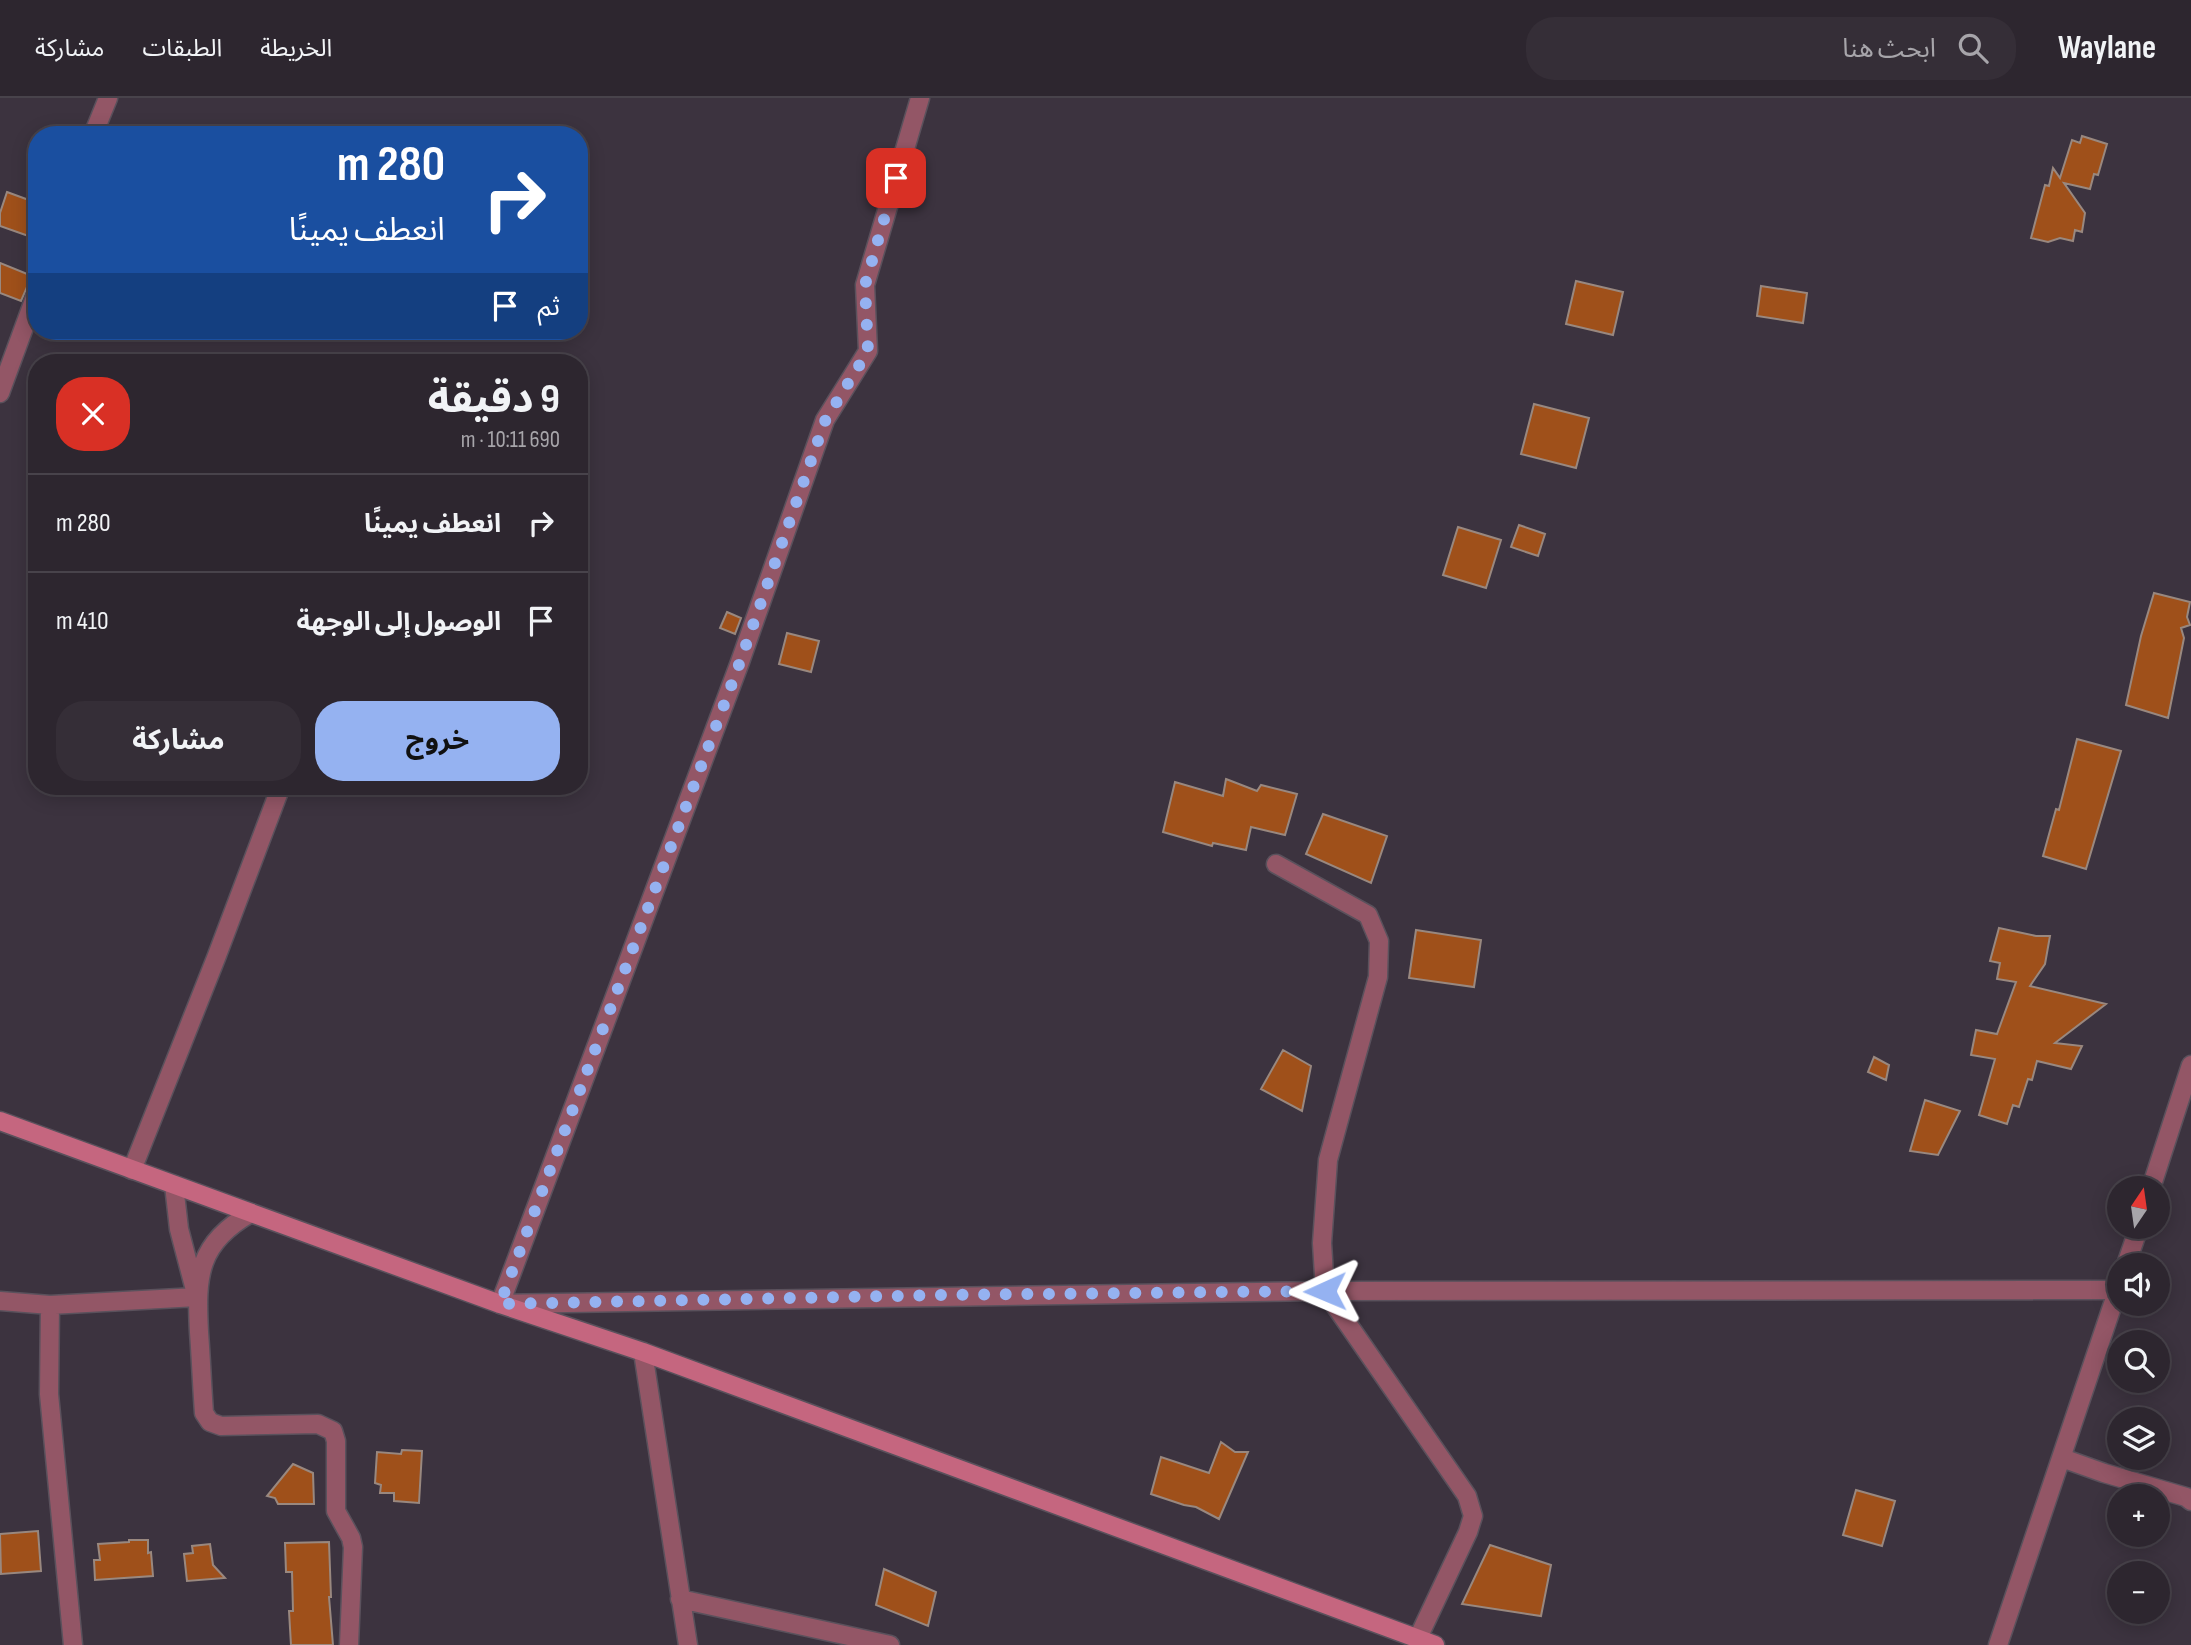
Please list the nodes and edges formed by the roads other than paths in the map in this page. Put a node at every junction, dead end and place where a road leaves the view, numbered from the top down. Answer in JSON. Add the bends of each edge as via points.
{"nodes":[{"id":1,"x":108,"y":98,"type":"edge"},
{"id":2,"x":920,"y":98,"type":"edge"},
{"id":3,"x":97,"y":126,"type":"edge"},
{"id":4,"x":28,"y":317,"type":"edge"},
{"id":5,"x":0,"y":393,"type":"edge"},
{"id":6,"x":278,"y":795,"type":"edge"},
{"id":7,"x":1276,"y":864,"type":"dead end"},
{"id":8,"x":2191,"y":1065,"type":"edge"},
{"id":9,"x":0,"y":1121,"type":"edge"},
{"id":10,"x":132,"y":1170,"type":"junction"},
{"id":11,"x":2155,"y":1176,"type":"edge"},
{"id":12,"x":174,"y":1185,"type":"junction"},
{"id":13,"x":251,"y":1213,"type":"junction"},
{"id":14,"x":2107,"y":1288,"type":"edge"},
{"id":15,"x":1325,"y":1291,"type":"junction"},
{"id":16,"x":197,"y":1297,"type":"junction"},
{"id":17,"x":0,"y":1301,"type":"edge"},
{"id":18,"x":500,"y":1304,"type":"junction"},
{"id":19,"x":50,"y":1305,"type":"junction"},
{"id":20,"x":2110,"y":1316,"type":"edge"},
{"id":21,"x":643,"y":1352,"type":"junction"},
{"id":22,"x":2062,"y":1458,"type":"junction"},
{"id":23,"x":2191,"y":1501,"type":"edge"},
{"id":24,"x":680,"y":1599,"type":"junction"},
{"id":25,"x":1418,"y":1639,"type":"junction"},
{"id":26,"x":73,"y":1645,"type":"edge"},
{"id":27,"x":349,"y":1645,"type":"edge"},
{"id":28,"x":688,"y":1645,"type":"edge"},
{"id":29,"x":890,"y":1645,"type":"edge"},
{"id":30,"x":1435,"y":1645,"type":"edge"},
{"id":31,"x":1998,"y":1645,"type":"edge"}],
"edges":[{"from":1,"to":3,"type":"street"},
{"from":2,"to":18,"type":"street","via":[[865,285],[868,351],[825,421]]},
{"from":4,"to":5,"type":"street"},
{"from":6,"to":10,"type":"street"},
{"from":7,"to":15,"type":"street","via":[[1368,915],[1379,941],[1378,977],[1328,1160],[1322,1243]]},
{"from":8,"to":11,"type":"street"},
{"from":9,"to":10,"type":"street"},
{"from":10,"to":12,"type":"street"},
{"from":12,"to":13,"type":"street"},
{"from":12,"to":16,"type":"street","via":[[184,1252]]},
{"from":13,"to":16,"type":"street","via":[[225,1231],[205,1255]]},
{"from":13,"to":18,"type":"street"},
{"from":14,"to":15,"type":"street"},
{"from":15,"to":18,"type":"street"},
{"from":15,"to":25,"type":"street","via":[[1467,1496],[1473,1516]]},
{"from":16,"to":19,"type":"street"},
{"from":16,"to":27,"type":"street","via":[[204,1413],[210,1422],[222,1426],[318,1424],[329,1427],[335,1436],[336,1511],[353,1547]]},
{"from":17,"to":19,"type":"street"},
{"from":18,"to":21,"type":"street"},
{"from":19,"to":26,"type":"street","via":[[49,1394]]},
{"from":20,"to":22,"type":"street"},
{"from":21,"to":24,"type":"street"},
{"from":21,"to":25,"type":"street"},
{"from":22,"to":23,"type":"street"},
{"from":22,"to":31,"type":"street"},
{"from":24,"to":28,"type":"street"},
{"from":24,"to":29,"type":"street"},
{"from":25,"to":30,"type":"street"}]}
